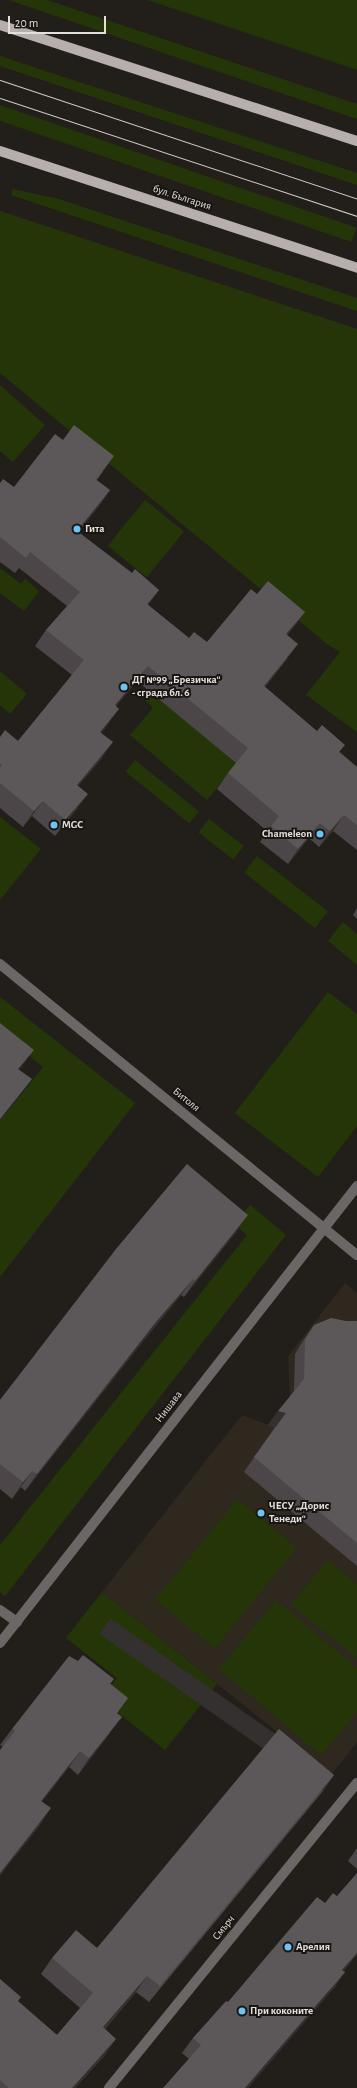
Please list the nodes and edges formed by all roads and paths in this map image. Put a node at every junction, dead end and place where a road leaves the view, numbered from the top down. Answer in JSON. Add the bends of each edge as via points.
{"nodes":[{"id":1,"x":0,"y":25,"type":"edge"},
{"id":2,"x":357,"y":141,"type":"edge"},
{"id":3,"x":0,"y":151,"type":"edge"},
{"id":4,"x":357,"y":268,"type":"edge"},
{"id":5,"x":0,"y":964,"type":"edge"},
{"id":6,"x":357,"y":1186,"type":"edge"},
{"id":7,"x":325,"y":1228,"type":"junction"},
{"id":8,"x":357,"y":1255,"type":"edge"},
{"id":9,"x":0,"y":1610,"type":"edge"},
{"id":10,"x":17,"y":1622,"type":"junction"},
{"id":11,"x":0,"y":1643,"type":"edge"},
{"id":12,"x":357,"y":1783,"type":"edge"},
{"id":13,"x":109,"y":2088,"type":"edge"}],
"edges":[{"from":1,"to":2,"type":"main road"},
{"from":3,"to":4,"type":"main road","name":"бул. България"},
{"from":5,"to":7,"type":"street","name":"Битоля"},
{"from":6,"to":7,"type":"street","name":"Нишава"},
{"from":7,"to":8,"type":"street","name":"Битоля"},
{"from":7,"to":10,"type":"street","name":"Нишава"},
{"from":9,"to":10,"type":"street"},
{"from":10,"to":11,"type":"street","name":"Нишава"},
{"from":12,"to":13,"type":"street","name":"Смърч"}]}
